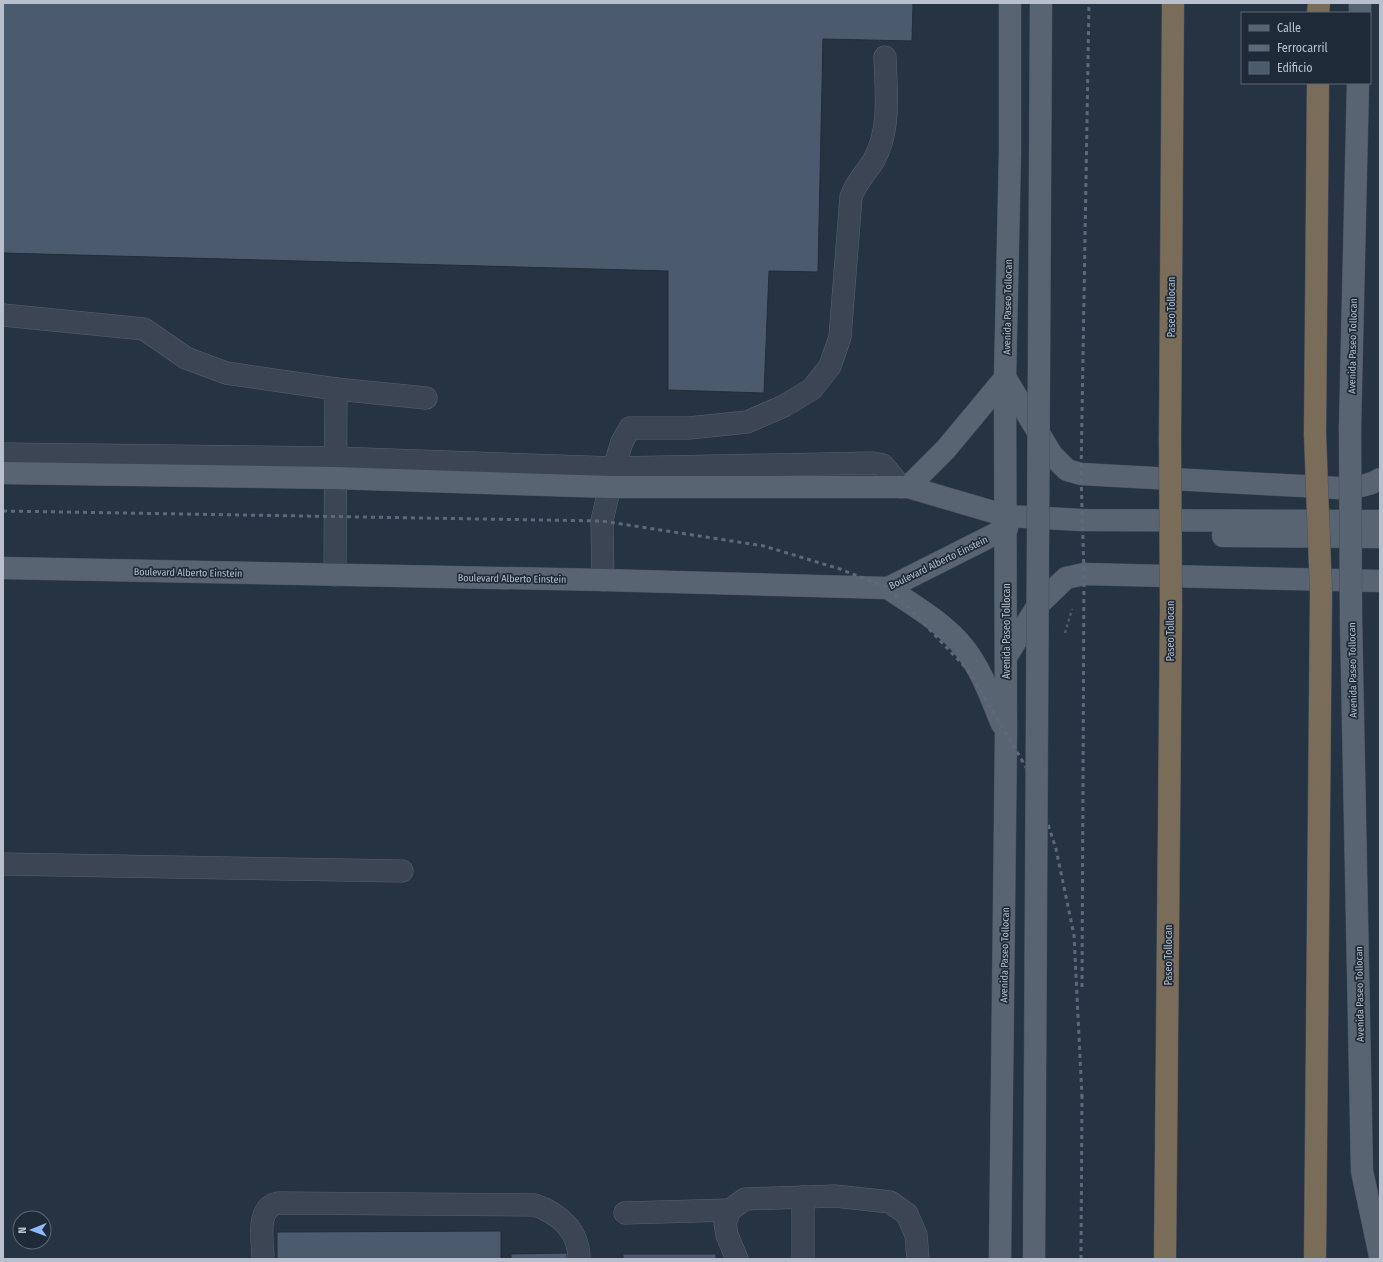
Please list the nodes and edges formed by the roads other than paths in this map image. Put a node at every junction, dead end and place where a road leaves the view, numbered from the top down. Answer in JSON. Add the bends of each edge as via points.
{"nodes":[{"id":1,"x":1010,"y":3,"type":"edge"},
{"id":2,"x":1041,"y":3,"type":"edge"},
{"id":3,"x":1173,"y":3,"type":"edge"},
{"id":4,"x":885,"y":57,"type":"dead end"},
{"id":5,"x":1318,"y":84,"type":"edge"},
{"id":6,"x":1358,"y":84,"type":"edge"},
{"id":7,"x":3,"y":315,"type":"edge"},
{"id":8,"x":1005,"y":378,"type":"junction"},
{"id":9,"x":336,"y":389,"type":"junction"},
{"id":10,"x":426,"y":398,"type":"dead end"},
{"id":11,"x":3,"y":454,"type":"edge"},
{"id":12,"x":335,"y":468,"type":"junction"},
{"id":13,"x":3,"y":473,"type":"edge"},
{"id":14,"x":613,"y":478,"type":"junction"},
{"id":15,"x":1380,"y":479,"type":"edge"},
{"id":16,"x":905,"y":487,"type":"junction"},
{"id":17,"x":1380,"y":521,"type":"edge"},
{"id":18,"x":1007,"y":522,"type":"junction"},
{"id":19,"x":1380,"y":537,"type":"edge"},
{"id":20,"x":3,"y":568,"type":"edge"},
{"id":21,"x":335,"y":575,"type":"junction"},
{"id":22,"x":603,"y":580,"type":"junction"},
{"id":23,"x":1380,"y":581,"type":"edge"},
{"id":24,"x":888,"y":588,"type":"junction"},
{"id":25,"x":1006,"y":657,"type":"junction"},
{"id":26,"x":1006,"y":733,"type":"junction"},
{"id":27,"x":3,"y":864,"type":"edge"},
{"id":28,"x":402,"y":871,"type":"dead end"},
{"id":29,"x":803,"y":1197,"type":"junction"},
{"id":30,"x":730,"y":1210,"type":"junction"},
{"id":31,"x":625,"y":1213,"type":"dead end"},
{"id":32,"x":1380,"y":1256,"type":"edge"},
{"id":33,"x":263,"y":1259,"type":"edge"},
{"id":34,"x":579,"y":1259,"type":"edge"},
{"id":35,"x":737,"y":1259,"type":"edge"},
{"id":36,"x":802,"y":1259,"type":"edge"},
{"id":37,"x":918,"y":1259,"type":"edge"},
{"id":38,"x":1000,"y":1259,"type":"edge"},
{"id":39,"x":1034,"y":1259,"type":"edge"},
{"id":40,"x":1165,"y":1259,"type":"edge"},
{"id":41,"x":1315,"y":1259,"type":"edge"}],
"edges":[{"from":1,"to":8,"type":"main road","name":"Avenida Paseo Tollocan","via":[[1010,160]]},
{"from":2,"to":39,"type":"main road","bridge":true},
{"from":3,"to":40,"type":"highway","name":"Paseo Tollocan","bridge":true},
{"from":4,"to":14,"type":"lane","via":[[885,125],[874,160],[851,197],[840,337],[830,366],[812,389],[784,406],[747,422],[689,428],[630,428],[622,442]]},
{"from":5,"to":41,"type":"highway","bridge":true,"via":[[1315,434],[1321,592]]},
{"from":6,"to":32,"type":"main road","name":"Avenida Paseo Tollocan","bridge":true,"via":[[1350,428],[1351,619],[1362,1171]]},
{"from":7,"to":9,"type":"lane","via":[[144,329],[186,358],[209,368],[226,373]]},
{"from":8,"to":15,"type":"main road","via":[[1052,455],[1067,470],[1081,474],[1338,488],[1356,487]]},
{"from":8,"to":16,"type":"main road","via":[[946,449]]},
{"from":8,"to":18,"type":"main road","name":"Avenida Paseo Tollocan"},
{"from":9,"to":10,"type":"lane"},
{"from":9,"to":12,"type":"lane"},
{"from":11,"to":12,"type":"lane"},
{"from":12,"to":13,"type":"main road"},
{"from":12,"to":14,"type":"main road"},
{"from":12,"to":21,"type":"lane"},
{"from":14,"to":16,"type":"main road"},
{"from":14,"to":22,"type":"lane","via":[[602,520]]},
{"from":16,"to":18,"type":"main road"},
{"from":17,"to":18,"type":"main road"},
{"from":18,"to":19,"type":"main road","via":[[1082,535]]},
{"from":18,"to":24,"type":"main road","name":"Boulevard Alberto Einstein"},
{"from":18,"to":25,"type":"main road","name":"Avenida Paseo Tollocan"},
{"from":20,"to":21,"type":"main road","name":"Boulevard Alberto Einstein"},
{"from":21,"to":22,"type":"main road","name":"Boulevard Alberto Einstein"},
{"from":22,"to":24,"type":"main road","name":"Boulevard Alberto Einstein"},
{"from":23,"to":25,"type":"main road","via":[[1084,574],[1066,578],[1038,604]]},
{"from":24,"to":26,"type":"main road","via":[[943,625],[965,649],[981,674]]},
{"from":25,"to":26,"type":"main road","name":"Avenida Paseo Tollocan"},
{"from":26,"to":38,"type":"main road","name":"Avenida Paseo Tollocan"},
{"from":27,"to":28,"type":"lane"},
{"from":29,"to":30,"type":"lane","via":[[745,1199]]},
{"from":29,"to":36,"type":"lane"},
{"from":29,"to":37,"type":"lane","via":[[835,1196],[890,1202],[907,1214],[916,1235]]},
{"from":30,"to":31,"type":"lane"},
{"from":30,"to":35,"type":"lane","via":[[725,1223]]},
{"from":33,"to":34,"type":"lane","via":[[264,1211],[271,1204],[286,1203],[535,1205],[549,1210],[574,1233],[579,1248]]}]}
